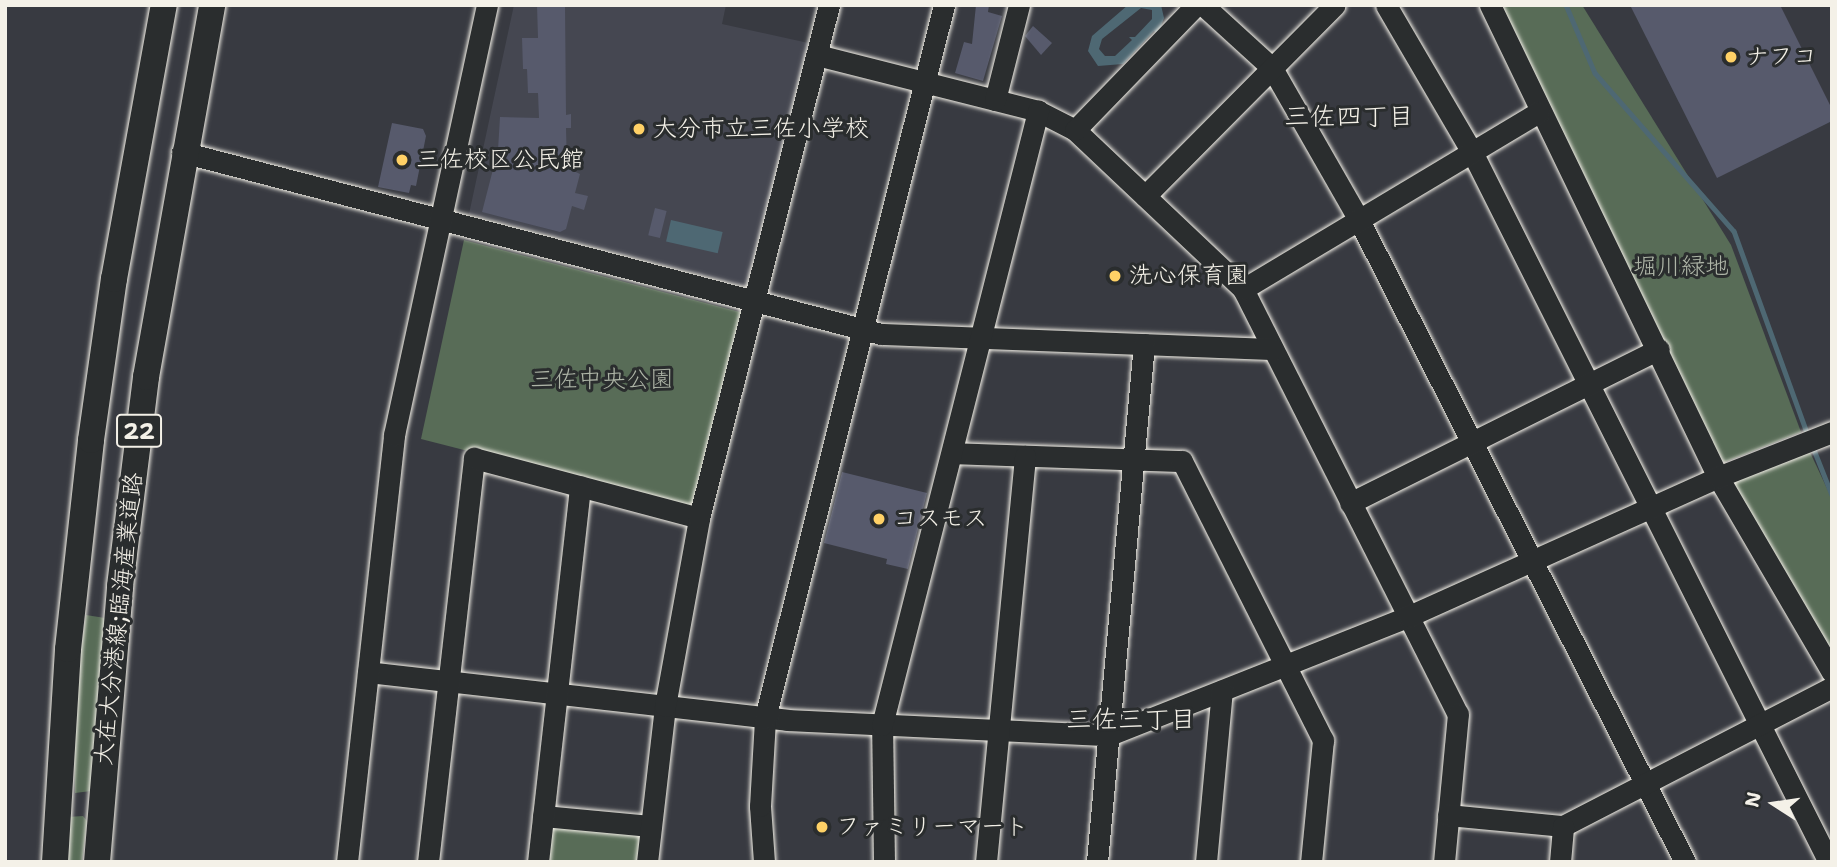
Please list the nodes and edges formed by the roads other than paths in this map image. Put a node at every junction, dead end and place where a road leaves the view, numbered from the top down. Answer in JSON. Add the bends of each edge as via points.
{"nodes":[{"id":1,"x":164,"y":5,"type":"edge"},
{"id":2,"x":212,"y":5,"type":"edge"},
{"id":3,"x":487,"y":5,"type":"edge"},
{"id":4,"x":830,"y":5,"type":"edge"},
{"id":5,"x":944,"y":5,"type":"edge"},
{"id":6,"x":1019,"y":5,"type":"edge"},
{"id":7,"x":1196,"y":5,"type":"edge"},
{"id":8,"x":1203,"y":5,"type":"edge"},
{"id":9,"x":1335,"y":5,"type":"edge"},
{"id":10,"x":1386,"y":5,"type":"edge"},
{"id":11,"x":1490,"y":5,"type":"edge"},
{"id":12,"x":817,"y":55,"type":"junction"},
{"id":13,"x":1272,"y":68,"type":"junction"},
{"id":14,"x":925,"y":82,"type":"junction"},
{"id":15,"x":995,"y":100,"type":"junction"},
{"id":16,"x":1038,"y":110,"type":"junction"},
{"id":17,"x":1539,"y":112,"type":"junction"},
{"id":18,"x":1075,"y":130,"type":"junction"},
{"id":19,"x":182,"y":152,"type":"junction"},
{"id":20,"x":1472,"y":152,"type":"junction"},
{"id":21,"x":1145,"y":196,"type":"junction"},
{"id":22,"x":441,"y":219,"type":"junction"},
{"id":23,"x":1359,"y":220,"type":"junction"},
{"id":24,"x":1244,"y":289,"type":"junction"},
{"id":25,"x":754,"y":301,"type":"junction"},
{"id":26,"x":863,"y":329,"type":"junction"},
{"id":27,"x":980,"y":338,"type":"junction"},
{"id":28,"x":1144,"y":344,"type":"junction"},
{"id":29,"x":1273,"y":349,"type":"junction"},
{"id":30,"x":1659,"y":349,"type":"junction"},
{"id":31,"x":1588,"y":384,"type":"junction"},
{"id":32,"x":1829,"y":432,"type":"edge"},
{"id":33,"x":1472,"y":442,"type":"junction"},
{"id":34,"x":951,"y":453,"type":"junction"},
{"id":35,"x":1025,"y":456,"type":"junction"},
{"id":36,"x":1134,"y":459,"type":"junction"},
{"id":37,"x":1718,"y":477,"type":"junction"},
{"id":38,"x":580,"y":486,"type":"junction"},
{"id":39,"x":1350,"y":503,"type":"junction"},
{"id":40,"x":1651,"y":508,"type":"junction"},
{"id":41,"x":699,"y":518,"type":"junction"},
{"id":42,"x":1535,"y":559,"type":"junction"},
{"id":43,"x":1409,"y":616,"type":"junction"},
{"id":44,"x":1285,"y":665,"type":"junction"},
{"id":45,"x":1832,"y":672,"type":"edge"},
{"id":46,"x":368,"y":673,"type":"junction"},
{"id":47,"x":448,"y":682,"type":"junction"},
{"id":48,"x":1832,"y":687,"type":"edge"},
{"id":49,"x":1222,"y":691,"type":"junction"},
{"id":50,"x":555,"y":694,"type":"junction"},
{"id":51,"x":665,"y":706,"type":"junction"},
{"id":52,"x":765,"y":718,"type":"junction"},
{"id":53,"x":882,"y":724,"type":"junction"},
{"id":54,"x":1760,"y":724,"type":"junction"},
{"id":55,"x":999,"y":732,"type":"junction"},
{"id":56,"x":1109,"y":735,"type":"junction"},
{"id":57,"x":1646,"y":783,"type":"junction"},
{"id":58,"x":1448,"y":815,"type":"junction"},
{"id":59,"x":543,"y":816,"type":"junction"},
{"id":60,"x":651,"y":825,"type":"junction"},
{"id":61,"x":1563,"y":826,"type":"junction"},
{"id":62,"x":1830,"y":861,"type":"edge"},
{"id":63,"x":55,"y":862,"type":"edge"},
{"id":64,"x":97,"y":862,"type":"edge"},
{"id":65,"x":347,"y":862,"type":"edge"},
{"id":66,"x":428,"y":862,"type":"edge"},
{"id":67,"x":538,"y":862,"type":"edge"},
{"id":68,"x":647,"y":862,"type":"edge"},
{"id":69,"x":764,"y":862,"type":"edge"},
{"id":70,"x":884,"y":862,"type":"edge"},
{"id":71,"x":986,"y":862,"type":"edge"},
{"id":72,"x":1097,"y":862,"type":"edge"},
{"id":73,"x":1206,"y":862,"type":"edge"},
{"id":74,"x":1311,"y":862,"type":"edge"},
{"id":75,"x":1444,"y":862,"type":"edge"},
{"id":76,"x":1560,"y":862,"type":"edge"},
{"id":77,"x":1685,"y":862,"type":"edge"}],
"edges":[{"from":1,"to":63,"type":"main road","name":"大在大分港線;臨海産業道路","number":"22","via":[[114,279],[91,440],[68,649]]},
{"from":2,"to":19,"type":"main road","name":"大在大分港線;臨海産業道路","number":"22"},
{"from":3,"to":22,"type":"street"},
{"from":4,"to":12,"type":"street"},
{"from":5,"to":14,"type":"street"},
{"from":6,"to":15,"type":"street"},
{"from":7,"to":18,"type":"street"},
{"from":8,"to":13,"type":"street"},
{"from":9,"to":13,"type":"street"},
{"from":10,"to":20,"type":"street"},
{"from":11,"to":17,"type":"street"},
{"from":12,"to":14,"type":"street"},
{"from":12,"to":25,"type":"street"},
{"from":13,"to":21,"type":"street"},
{"from":13,"to":23,"type":"street"},
{"from":14,"to":15,"type":"street"},
{"from":14,"to":26,"type":"street"},
{"from":15,"to":16,"type":"street"},
{"from":16,"to":18,"type":"street"},
{"from":16,"to":27,"type":"street"},
{"from":17,"to":20,"type":"street"},
{"from":17,"to":30,"type":"street"},
{"from":18,"to":21,"type":"street"},
{"from":19,"to":22,"type":"street"},
{"from":19,"to":64,"type":"main road","name":"大在大分港線;臨海産業道路","number":"22","via":[[146,377],[122,573]]},
{"from":20,"to":23,"type":"street"},
{"from":20,"to":31,"type":"street"},
{"from":21,"to":24,"type":"street"},
{"from":22,"to":25,"type":"street"},
{"from":22,"to":46,"type":"street","via":[[394,435]]},
{"from":23,"to":24,"type":"street"},
{"from":23,"to":33,"type":"street"},
{"from":24,"to":29,"type":"street","via":[[1266,326]]},
{"from":25,"to":26,"type":"street"},
{"from":25,"to":41,"type":"street"},
{"from":26,"to":27,"type":"street"},
{"from":26,"to":52,"type":"street"},
{"from":27,"to":28,"type":"street"},
{"from":27,"to":34,"type":"street"},
{"from":28,"to":29,"type":"street"},
{"from":28,"to":36,"type":"street"},
{"from":29,"to":39,"type":"street"},
{"from":30,"to":31,"type":"street"},
{"from":30,"to":37,"type":"street"},
{"from":31,"to":33,"type":"street"},
{"from":31,"to":40,"type":"street"},
{"from":32,"to":37,"type":"street"},
{"from":33,"to":39,"type":"street"},
{"from":33,"to":42,"type":"street"},
{"from":34,"to":35,"type":"street"},
{"from":34,"to":53,"type":"street"},
{"from":35,"to":36,"type":"street"},
{"from":35,"to":55,"type":"street"},
{"from":36,"to":44,"type":"street","via":[[1182,461]]},
{"from":36,"to":56,"type":"street"},
{"from":37,"to":40,"type":"street"},
{"from":37,"to":45,"type":"street"},
{"from":38,"to":41,"type":"street"},
{"from":38,"to":47,"type":"street","via":[[474,458]]},
{"from":38,"to":50,"type":"street"},
{"from":39,"to":43,"type":"street"},
{"from":40,"to":42,"type":"street"},
{"from":40,"to":54,"type":"street"},
{"from":41,"to":51,"type":"street"},
{"from":42,"to":43,"type":"street"},
{"from":42,"to":57,"type":"street"},
{"from":43,"to":44,"type":"street"},
{"from":43,"to":58,"type":"street","via":[[1458,714]]},
{"from":44,"to":49,"type":"street"},
{"from":44,"to":74,"type":"street","via":[[1323,740]]},
{"from":46,"to":47,"type":"street"},
{"from":46,"to":65,"type":"street"},
{"from":47,"to":50,"type":"street"},
{"from":47,"to":66,"type":"street"},
{"from":48,"to":54,"type":"street"},
{"from":49,"to":56,"type":"street"},
{"from":49,"to":73,"type":"street"},
{"from":50,"to":51,"type":"street"},
{"from":50,"to":59,"type":"street"},
{"from":51,"to":52,"type":"street"},
{"from":51,"to":60,"type":"street"},
{"from":52,"to":53,"type":"street"},
{"from":52,"to":69,"type":"street","via":[[760,806]]},
{"from":53,"to":55,"type":"street"},
{"from":53,"to":70,"type":"street"},
{"from":54,"to":57,"type":"street"},
{"from":54,"to":62,"type":"street"},
{"from":55,"to":56,"type":"street"},
{"from":55,"to":71,"type":"street"},
{"from":56,"to":72,"type":"street"},
{"from":57,"to":61,"type":"street"},
{"from":57,"to":77,"type":"street"},
{"from":58,"to":61,"type":"street"},
{"from":58,"to":75,"type":"street"},
{"from":59,"to":60,"type":"street"},
{"from":59,"to":67,"type":"street"},
{"from":60,"to":68,"type":"street"},
{"from":61,"to":76,"type":"street"}]}
